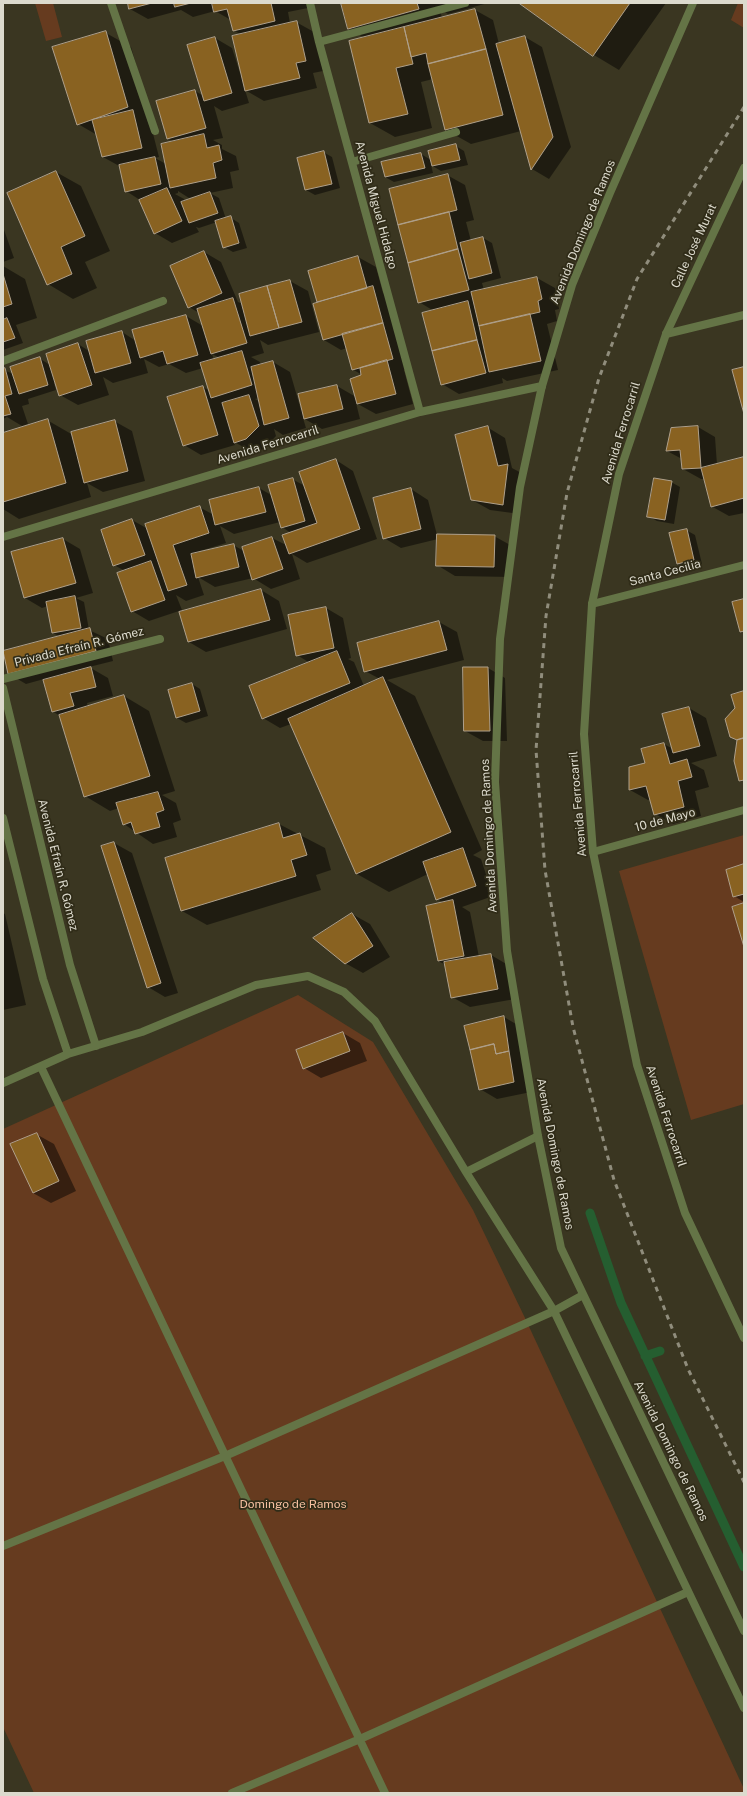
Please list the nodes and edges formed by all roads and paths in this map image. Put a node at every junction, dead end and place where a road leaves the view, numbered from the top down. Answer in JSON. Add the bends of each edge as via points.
{"nodes":[{"id":1,"x":111,"y":3,"type":"edge"},
{"id":2,"x":310,"y":3,"type":"edge"},
{"id":3,"x":465,"y":3,"type":"edge"},
{"id":4,"x":693,"y":3,"type":"edge"},
{"id":5,"x":319,"y":42,"type":"junction"},
{"id":6,"x":155,"y":131,"type":"dead end"},
{"id":7,"x":456,"y":132,"type":"dead end"},
{"id":8,"x":352,"y":162,"type":"junction"},
{"id":9,"x":744,"y":168,"type":"edge"},
{"id":10,"x":163,"y":301,"type":"dead end"},
{"id":11,"x":744,"y":316,"type":"edge"},
{"id":12,"x":666,"y":334,"type":"junction"},
{"id":13,"x":3,"y":361,"type":"edge"},
{"id":14,"x":542,"y":386,"type":"junction"},
{"id":15,"x":420,"y":412,"type":"junction"},
{"id":16,"x":3,"y":537,"type":"edge"},
{"id":17,"x":744,"y":565,"type":"edge"},
{"id":18,"x":592,"y":604,"type":"junction"},
{"id":19,"x":160,"y":639,"type":"dead end"},
{"id":20,"x":3,"y":679,"type":"edge"},
{"id":21,"x":3,"y":688,"type":"edge"},
{"id":22,"x":744,"y":810,"type":"edge"},
{"id":23,"x":3,"y":818,"type":"edge"},
{"id":24,"x":593,"y":852,"type":"junction"},
{"id":25,"x":96,"y":1046,"type":"junction"},
{"id":26,"x":68,"y":1054,"type":"junction"},
{"id":27,"x":41,"y":1067,"type":"junction"},
{"id":28,"x":3,"y":1083,"type":"edge"},
{"id":29,"x":538,"y":1136,"type":"junction"},
{"id":30,"x":466,"y":1172,"type":"junction"},
{"id":31,"x":583,"y":1295,"type":"junction"},
{"id":32,"x":554,"y":1311,"type":"junction"},
{"id":33,"x":744,"y":1338,"type":"edge"},
{"id":34,"x":225,"y":1456,"type":"junction"},
{"id":35,"x":3,"y":1546,"type":"edge"},
{"id":36,"x":688,"y":1592,"type":"junction"},
{"id":37,"x":744,"y":1631,"type":"edge"},
{"id":38,"x":744,"y":1708,"type":"edge"},
{"id":39,"x":360,"y":1739,"type":"junction"},
{"id":40,"x":232,"y":1793,"type":"edge"},
{"id":41,"x":385,"y":1793,"type":"edge"}],
"edges":[{"from":1,"to":6,"type":"street"},
{"from":2,"to":5,"type":"street","name":"Avenida Miguel Hidalgo"},
{"from":3,"to":5,"type":"street"},
{"from":4,"to":14,"type":"street","name":"Avenida Domingo de Ramos","via":[[572,285]]},
{"from":5,"to":8,"type":"street","name":"Avenida Miguel Hidalgo"},
{"from":7,"to":8,"type":"street"},
{"from":8,"to":15,"type":"street","name":"Avenida Miguel Hidalgo"},
{"from":9,"to":12,"type":"street","name":"Calle José Murat"},
{"from":10,"to":13,"type":"street"},
{"from":11,"to":12,"type":"street"},
{"from":12,"to":18,"type":"street","name":"Avenida Ferrocarril","via":[[618,474]]},
{"from":14,"to":15,"type":"street","name":"Avenida Ferrocarril"},
{"from":14,"to":29,"type":"street","name":"Avenida Domingo de Ramos","via":[[520,487],[500,639],[495,782],[507,950]]},
{"from":15,"to":16,"type":"street","name":"Avenida Ferrocarril"},
{"from":17,"to":18,"type":"street","name":"Santa Cecilia"},
{"from":18,"to":24,"type":"street","name":"Avenida Ferrocarril","via":[[584,734]]},
{"from":19,"to":20,"type":"street","name":"Privada Efraín R. Gómez"},
{"from":21,"to":25,"type":"street","name":"Avenida Efraín R. Gómez","via":[[70,965]]},
{"from":22,"to":24,"type":"street","name":"10 de Mayo"},
{"from":23,"to":26,"type":"street","via":[[43,979]]},
{"from":24,"to":33,"type":"street","name":"Avenida Ferrocarril","via":[[637,1065],[685,1213]]},
{"from":25,"to":26,"type":"street"},
{"from":25,"to":30,"type":"street","via":[[142,1032],[256,985],[308,976],[344,992],[375,1021]]},
{"from":26,"to":27,"type":"street"},
{"from":27,"to":28,"type":"street"},
{"from":27,"to":34,"type":"street"},
{"from":29,"to":30,"type":"street"},
{"from":29,"to":31,"type":"street","name":"Avenida Domingo de Ramos","via":[[561,1248]]},
{"from":30,"to":32,"type":"street"},
{"from":31,"to":32,"type":"street"},
{"from":31,"to":37,"type":"street","name":"Avenida Domingo de Ramos"},
{"from":32,"to":34,"type":"street"},
{"from":32,"to":36,"type":"street"},
{"from":34,"to":35,"type":"street"},
{"from":34,"to":39,"type":"street"},
{"from":36,"to":38,"type":"street"},
{"from":36,"to":39,"type":"street"},
{"from":39,"to":40,"type":"street"},
{"from":39,"to":41,"type":"street"}]}
